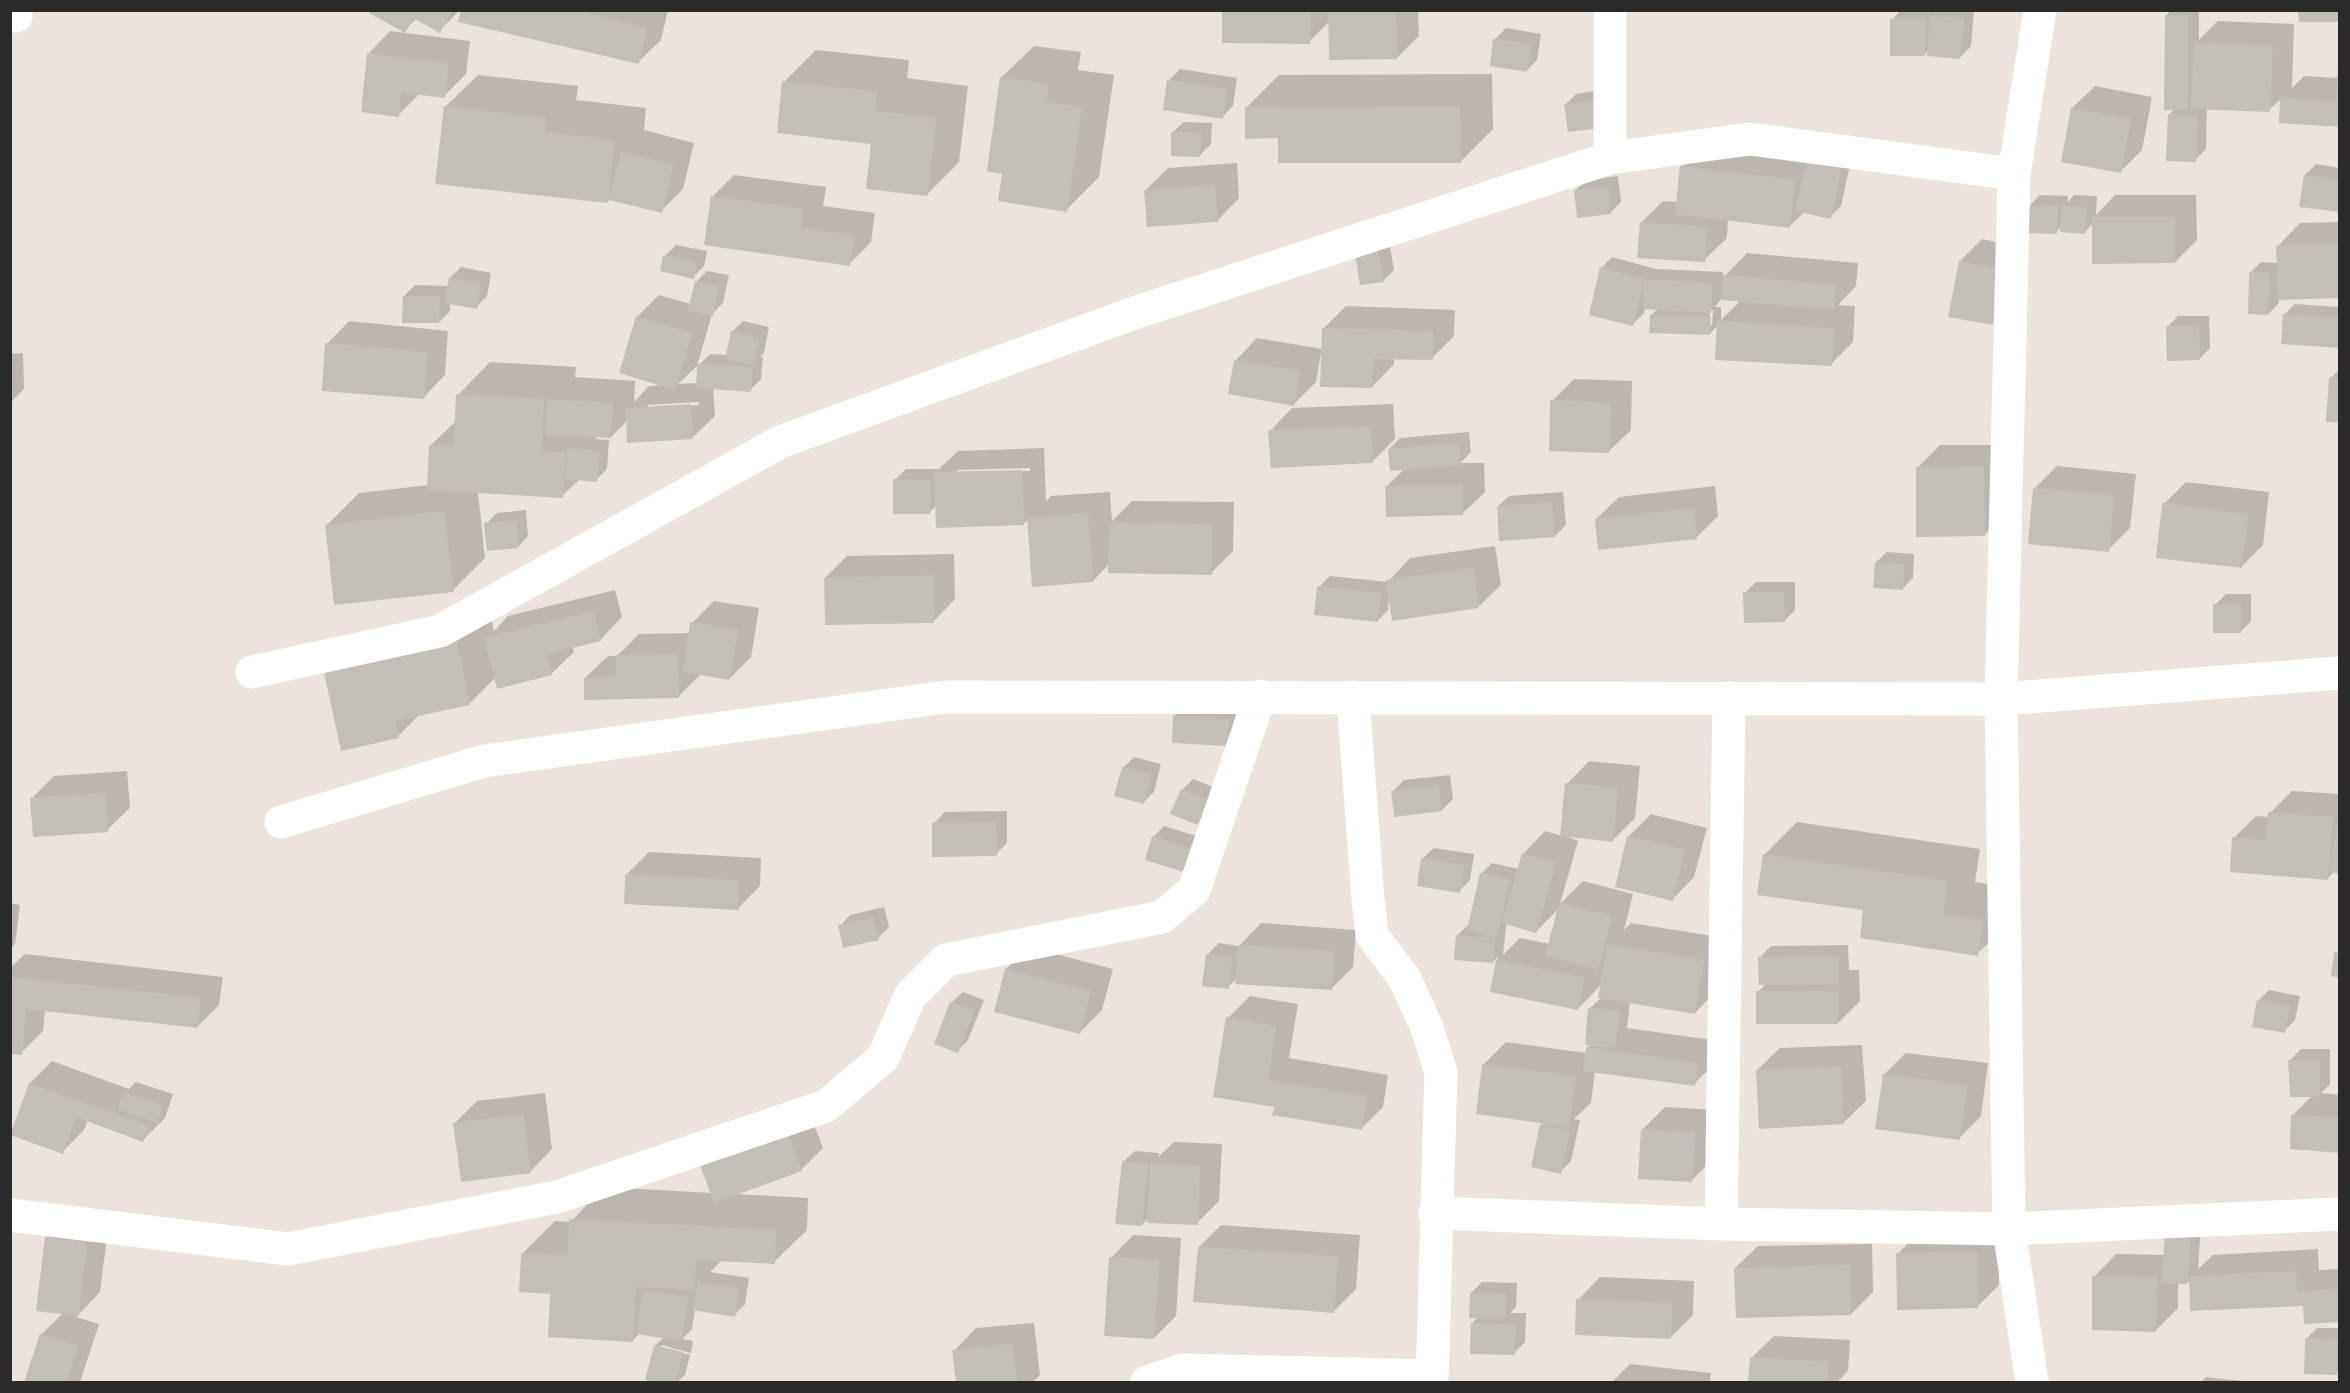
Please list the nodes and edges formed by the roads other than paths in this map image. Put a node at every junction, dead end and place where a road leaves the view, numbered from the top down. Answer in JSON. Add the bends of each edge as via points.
{"nodes":[{"id":1,"x":1610,"y":10,"type":"edge"},
{"id":2,"x":2040,"y":10,"type":"edge"},
{"id":3,"x":1610,"y":158,"type":"junction"},
{"id":4,"x":2014,"y":174,"type":"junction"},
{"id":5,"x":252,"y":672,"type":"dead end"},
{"id":6,"x":2340,"y":673,"type":"edge"},
{"id":7,"x":1260,"y":696,"type":"junction"},
{"id":8,"x":1353,"y":697,"type":"junction"},
{"id":9,"x":1729,"y":698,"type":"junction"},
{"id":10,"x":2001,"y":699,"type":"junction"},
{"id":11,"x":281,"y":822,"type":"dead end"},
{"id":12,"x":1435,"y":1213,"type":"junction"},
{"id":13,"x":2340,"y":1214,"type":"edge"},
{"id":14,"x":10,"y":1215,"type":"edge"},
{"id":15,"x":1721,"y":1224,"type":"junction"},
{"id":16,"x":2009,"y":1229,"type":"junction"},
{"id":17,"x":1432,"y":1379,"type":"edge"},
{"id":18,"x":1147,"y":1383,"type":"edge"},
{"id":19,"x":2032,"y":1383,"type":"edge"}],
"edges":[{"from":1,"to":3,"type":"street"},
{"from":2,"to":4,"type":"street"},
{"from":3,"to":4,"type":"street","via":[[1750,139]]},
{"from":3,"to":5,"type":"street","via":[[1137,312],[780,442],[440,631]]},
{"from":4,"to":10,"type":"street"},
{"from":6,"to":10,"type":"street"},
{"from":7,"to":8,"type":"street"},
{"from":7,"to":11,"type":"street","via":[[946,697],[484,761]]},
{"from":7,"to":14,"type":"street","via":[[1194,890],[1162,917],[946,960],[910,996],[883,1058],[826,1106],[557,1197],[288,1249]]},
{"from":8,"to":9,"type":"street"},
{"from":8,"to":12,"type":"street","via":[[1372,935],[1405,979],[1441,1072]]},
{"from":9,"to":10,"type":"street"},
{"from":9,"to":15,"type":"street"},
{"from":10,"to":16,"type":"street"},
{"from":12,"to":15,"type":"street"},
{"from":12,"to":17,"type":"street"},
{"from":13,"to":16,"type":"street"},
{"from":15,"to":16,"type":"street"},
{"from":16,"to":19,"type":"street"},
{"from":17,"to":18,"type":"street","via":[[1183,1370]]}]}
